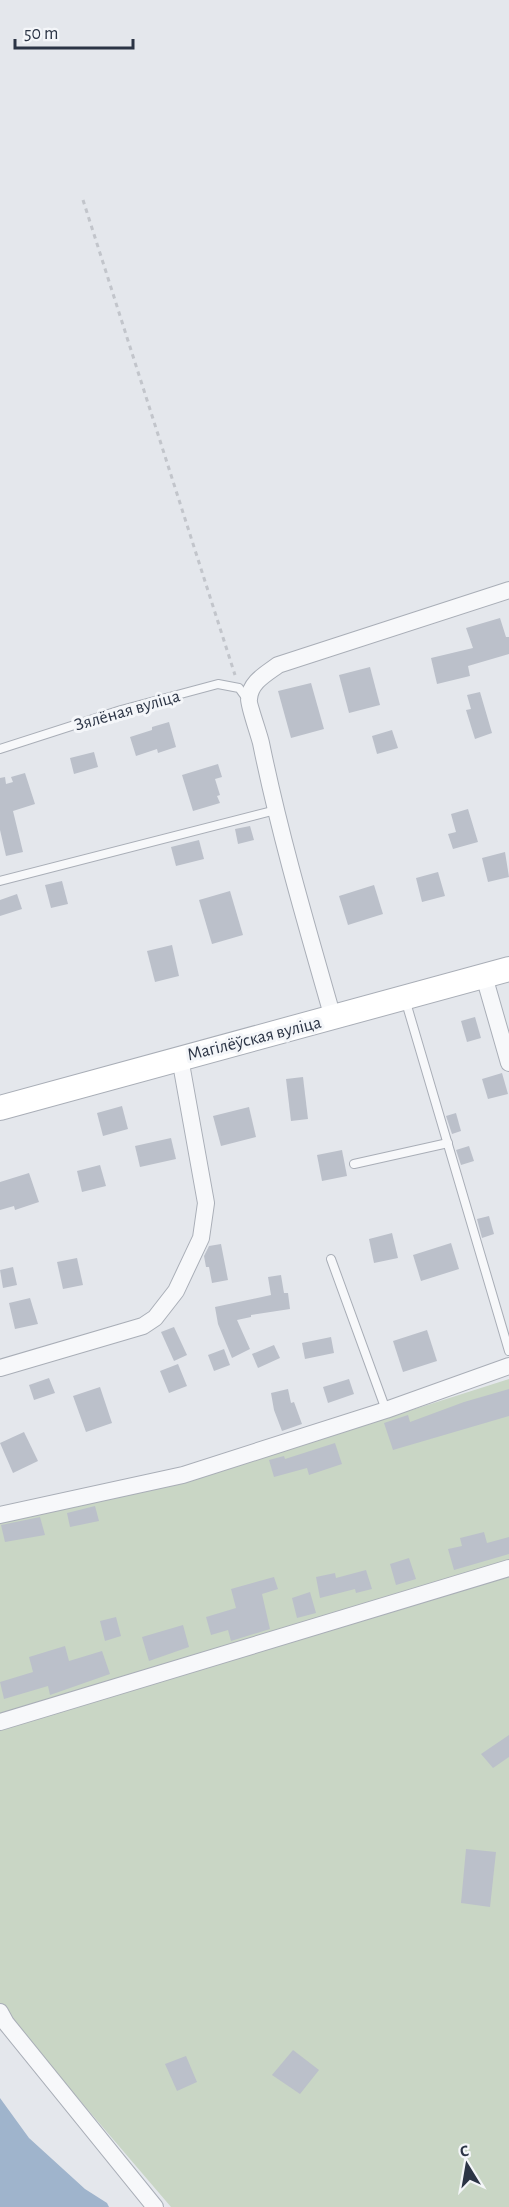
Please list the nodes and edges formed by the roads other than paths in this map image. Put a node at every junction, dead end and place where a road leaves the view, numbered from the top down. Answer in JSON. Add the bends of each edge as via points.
{"nodes":[{"id":1,"x":509,"y":590,"type":"edge"},
{"id":2,"x":243,"y":694,"type":"junction"},
{"id":3,"x":0,"y":749,"type":"edge"},
{"id":4,"x":276,"y":810,"type":"junction"},
{"id":5,"x":0,"y":881,"type":"edge"},
{"id":6,"x":509,"y":969,"type":"edge"},
{"id":7,"x":484,"y":976,"type":"junction"},
{"id":8,"x":404,"y":999,"type":"junction"},
{"id":9,"x":502,"y":1014,"type":"edge"},
{"id":10,"x":333,"y":1018,"type":"junction"},
{"id":11,"x":180,"y":1058,"type":"junction"},
{"id":12,"x":509,"y":1063,"type":"edge"},
{"id":13,"x":0,"y":1108,"type":"edge"},
{"id":14,"x":448,"y":1143,"type":"junction"},
{"id":15,"x":354,"y":1164,"type":"dead end"},
{"id":16,"x":331,"y":1259,"type":"dead end"},
{"id":17,"x":509,"y":1351,"type":"edge"},
{"id":18,"x":509,"y":1366,"type":"edge"},
{"id":19,"x":0,"y":1368,"type":"edge"},
{"id":20,"x":386,"y":1410,"type":"junction"},
{"id":21,"x":0,"y":1515,"type":"edge"},
{"id":22,"x":509,"y":1568,"type":"edge"},
{"id":23,"x":0,"y":1722,"type":"edge"},
{"id":24,"x":0,"y":2012,"type":"edge"},
{"id":25,"x":155,"y":2207,"type":"edge"}],
"edges":[{"from":1,"to":2,"type":"street","via":[[278,665]]},
{"from":2,"to":3,"type":"lane","name":"Зялёная вуліца","via":[[232,685],[218,684],[120,710]]},
{"from":2,"to":4,"type":"street","via":[[257,725]]},
{"from":4,"to":5,"type":"lane"},
{"from":4,"to":10,"type":"street"},
{"from":6,"to":7,"type":"main road","name":"Магілёўская вуліца"},
{"from":7,"to":8,"type":"main road","name":"Магілёўская вуліца"},
{"from":7,"to":9,"type":"street"},
{"from":8,"to":10,"type":"main road","name":"Магілёўская вуліца"},
{"from":8,"to":14,"type":"lane"},
{"from":9,"to":12,"type":"street"},
{"from":10,"to":11,"type":"main road","name":"Магілёўская вуліца"},
{"from":11,"to":13,"type":"main road","name":"Магілёўская вуліца"},
{"from":11,"to":19,"type":"street","via":[[206,1203],[201,1238],[176,1291],[155,1318],[143,1326]]},
{"from":14,"to":15,"type":"lane"},
{"from":14,"to":17,"type":"lane"},
{"from":16,"to":20,"type":"lane"},
{"from":18,"to":20,"type":"street"},
{"from":20,"to":21,"type":"street","via":[[183,1475]]},
{"from":22,"to":23,"type":"street"},
{"from":24,"to":25,"type":"street"}]}
